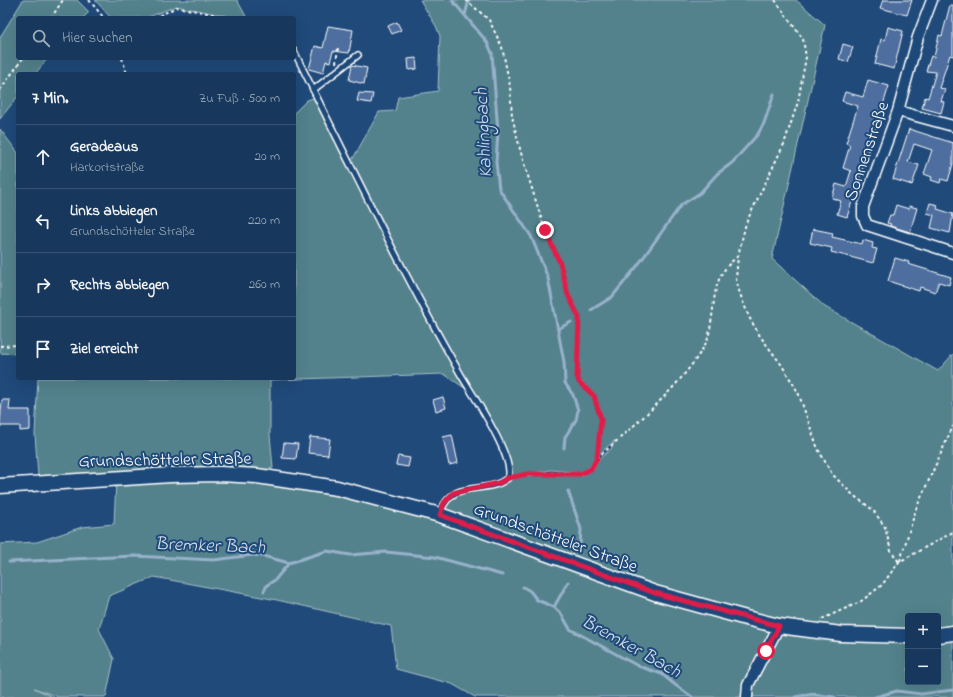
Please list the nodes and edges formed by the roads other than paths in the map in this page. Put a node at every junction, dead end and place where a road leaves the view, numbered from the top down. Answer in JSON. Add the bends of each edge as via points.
{"nodes":[{"id":1,"x":932,"y":0,"type":"edge"},
{"id":2,"x":358,"y":55,"type":"dead end"},
{"id":3,"x":296,"y":56,"type":"edge"},
{"id":4,"x":313,"y":90,"type":"junction"},
{"id":5,"x":898,"y":111,"type":"junction"},
{"id":6,"x":953,"y":126,"type":"edge"},
{"id":7,"x":953,"y":253,"type":"edge"},
{"id":8,"x":0,"y":486,"type":"edge"},
{"id":9,"x":440,"y":515,"type":"junction"},
{"id":10,"x":779,"y":626,"type":"junction"},
{"id":11,"x":953,"y":633,"type":"edge"},
{"id":12,"x":941,"y":635,"type":"edge"},
{"id":13,"x":905,"y":636,"type":"edge"},
{"id":14,"x":747,"y":697,"type":"edge"}],
"edges":[{"from":1,"to":5,"type":"street","name":"Sonnenstraße","via":[[918,37]]},
{"from":2,"to":4,"type":"lane"},
{"from":3,"to":4,"type":"lane"},
{"from":4,"to":9,"type":"lane","via":[[397,256],[494,431],[510,469],[508,478],[499,483],[453,493],[444,503]]},
{"from":5,"to":6,"type":"street"},
{"from":5,"to":7,"type":"street","name":"Sonnenstraße","via":[[864,207],[864,221],[867,225]]},
{"from":8,"to":9,"type":"main road","name":"Grundschötteler Straße","via":[[171,474],[258,476],[337,488]]},
{"from":9,"to":10,"type":"main road","name":"Grundschötteler Straße","via":[[655,593]]},
{"from":10,"to":13,"type":"main road","name":"Grundschötteler Straße","via":[[842,634]]},
{"from":10,"to":14,"type":"street","via":[[748,685]]},
{"from":11,"to":12,"type":"main road"}]}
